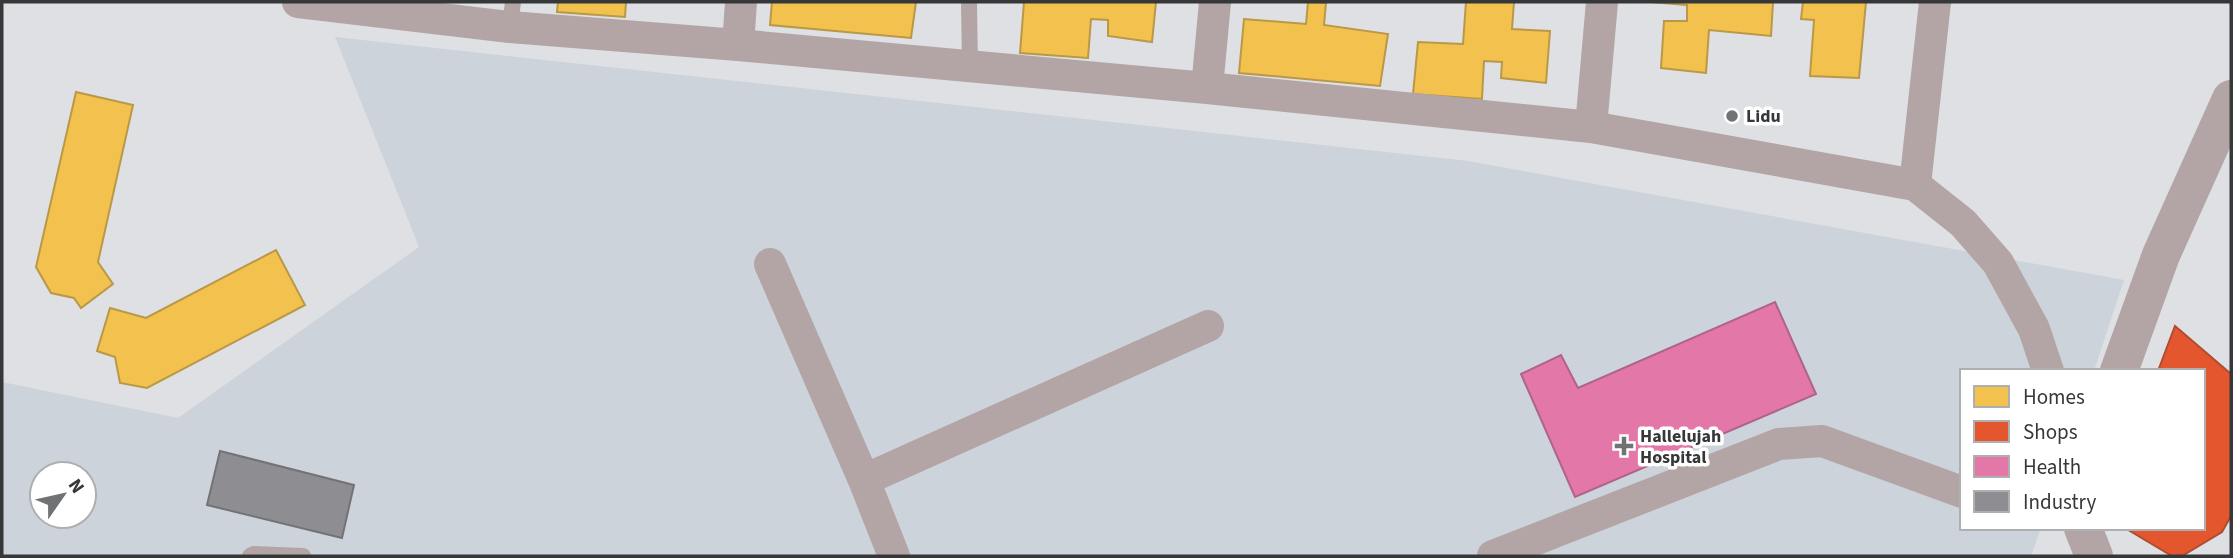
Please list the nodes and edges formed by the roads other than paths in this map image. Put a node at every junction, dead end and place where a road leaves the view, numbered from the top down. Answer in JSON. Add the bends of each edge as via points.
{"nodes":[{"id":1,"x":298,"y":2,"type":"edge"},
{"id":2,"x":741,"y":2,"type":"edge"},
{"id":3,"x":969,"y":2,"type":"edge"},
{"id":4,"x":1214,"y":2,"type":"edge"},
{"id":5,"x":1602,"y":2,"type":"edge"},
{"id":6,"x":1935,"y":2,"type":"edge"},
{"id":7,"x":512,"y":14,"type":"edge"},
{"id":8,"x":738,"y":45,"type":"junction"},
{"id":9,"x":970,"y":67,"type":"junction"},
{"id":10,"x":1207,"y":88,"type":"junction"},
{"id":11,"x":2231,"y":99,"type":"edge"},
{"id":12,"x":1591,"y":127,"type":"junction"},
{"id":13,"x":1915,"y":185,"type":"junction"},
{"id":14,"x":770,"y":264,"type":"dead end"},
{"id":15,"x":1208,"y":326,"type":"dead end"},
{"id":16,"x":2047,"y":369,"type":"edge"},
{"id":17,"x":2120,"y":369,"type":"edge"},
{"id":18,"x":864,"y":480,"type":"junction"},
{"id":19,"x":1960,"y":491,"type":"edge"},
{"id":20,"x":250,"y":556,"type":"edge"},
{"id":21,"x":303,"y":556,"type":"edge"},
{"id":22,"x":894,"y":556,"type":"edge"},
{"id":23,"x":1493,"y":556,"type":"edge"}],
"edges":[{"from":1,"to":7,"type":"street"},
{"from":2,"to":8,"type":"street"},
{"from":3,"to":9,"type":"lane"},
{"from":4,"to":10,"type":"street"},
{"from":5,"to":12,"type":"street"},
{"from":6,"to":13,"type":"street"},
{"from":7,"to":8,"type":"street"},
{"from":8,"to":9,"type":"street"},
{"from":9,"to":10,"type":"street"},
{"from":10,"to":12,"type":"street"},
{"from":11,"to":17,"type":"street","via":[[2161,256]]},
{"from":12,"to":13,"type":"street"},
{"from":13,"to":16,"type":"street","via":[[1963,223],[1998,264],[2034,329]]},
{"from":14,"to":18,"type":"street"},
{"from":15,"to":18,"type":"street"},
{"from":18,"to":22,"type":"street"},
{"from":19,"to":23,"type":"street","via":[[1822,441],[1779,444]]},
{"from":20,"to":21,"type":"lane"}]}
